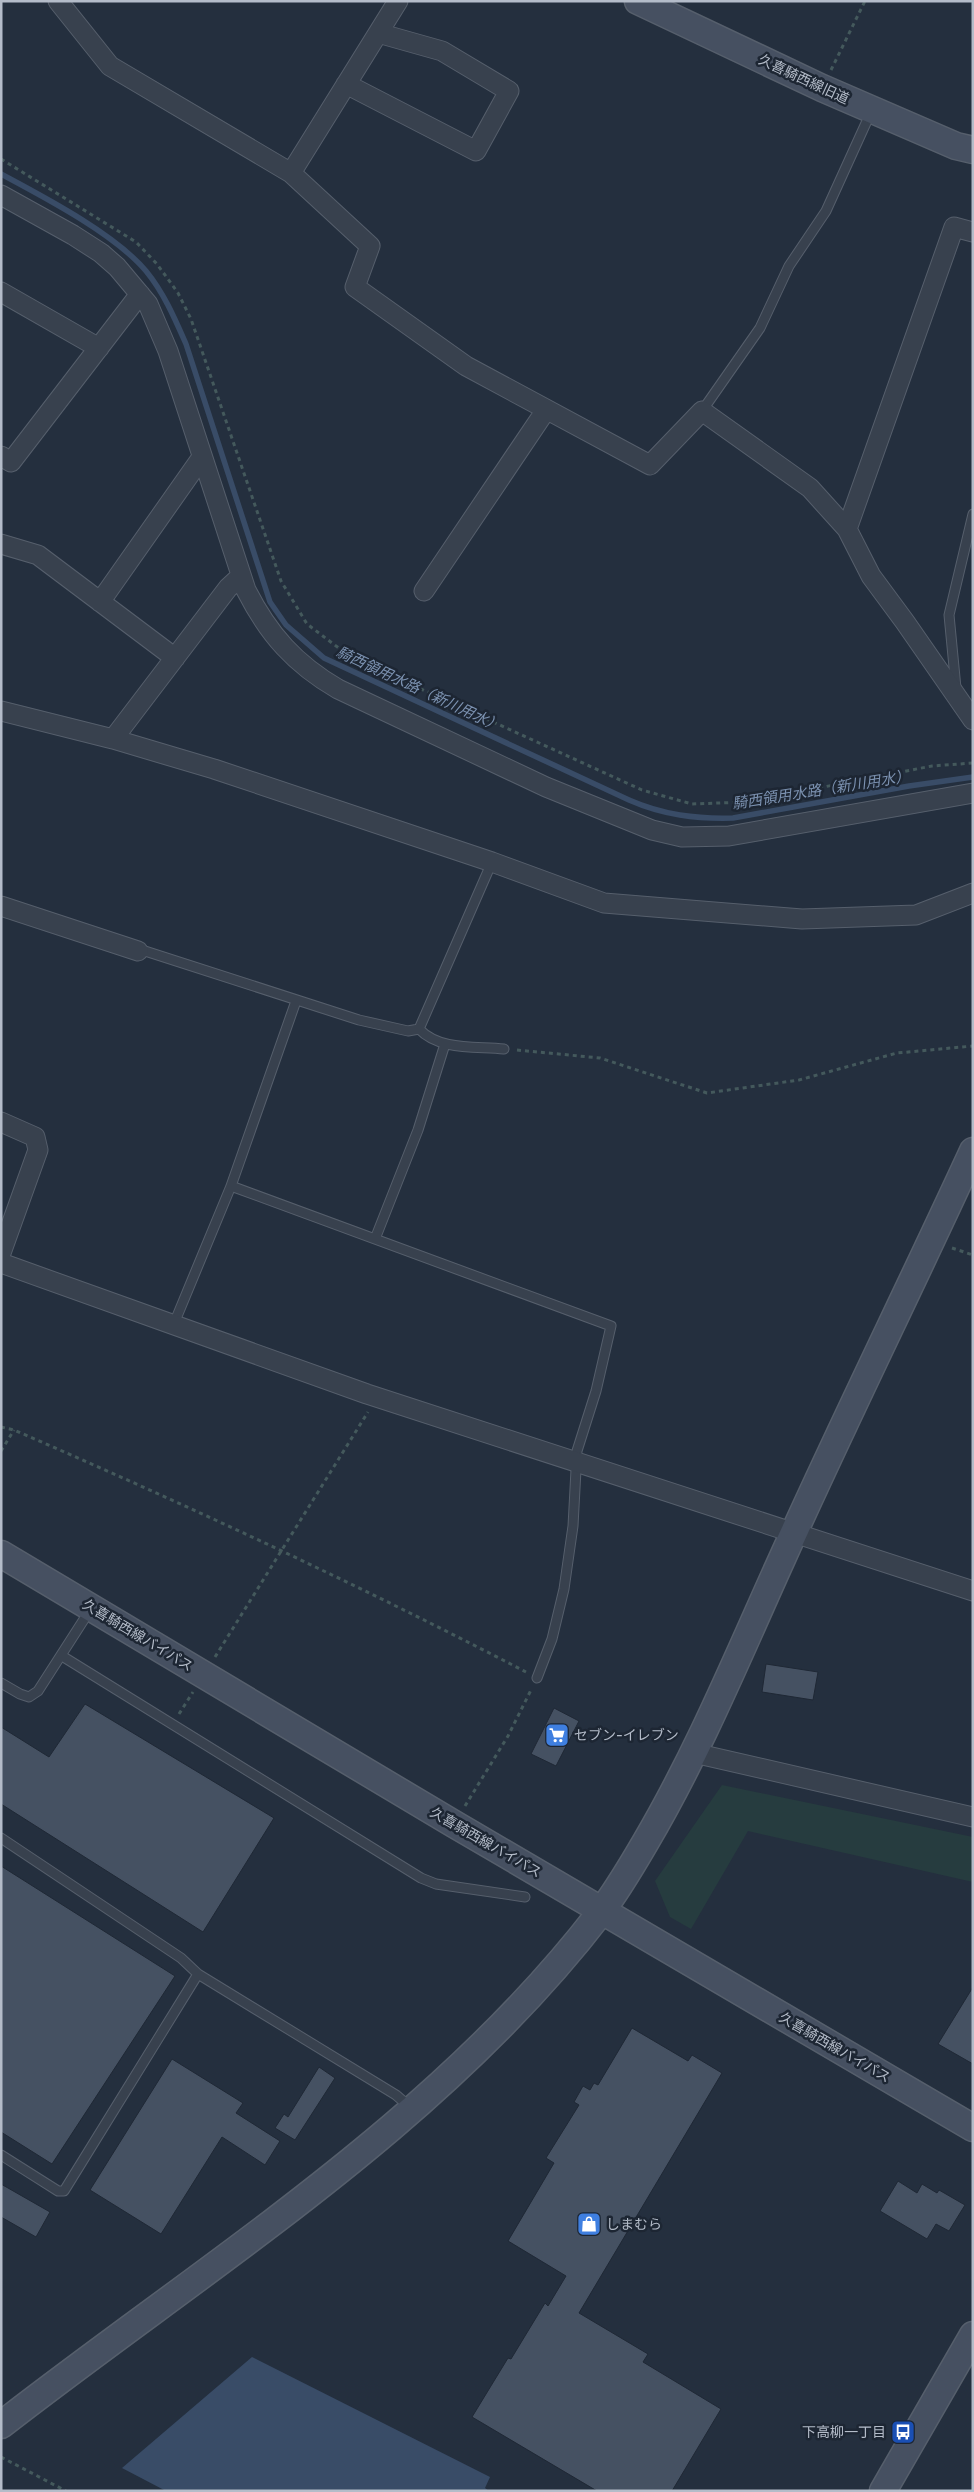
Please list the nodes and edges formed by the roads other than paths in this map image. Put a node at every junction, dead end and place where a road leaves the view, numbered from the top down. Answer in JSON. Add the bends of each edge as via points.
{"nodes":[{"id":1,"x":58,"y":1,"type":"edge"},
{"id":2,"x":398,"y":1,"type":"edge"},
{"id":3,"x":638,"y":1,"type":"edge"},
{"id":4,"x":378,"y":33,"type":"junction"},
{"id":5,"x":346,"y":84,"type":"junction"},
{"id":6,"x":872,"y":110,"type":"junction"},
{"id":7,"x":973,"y":150,"type":"edge"},
{"id":8,"x":291,"y":172,"type":"junction"},
{"id":9,"x":1,"y":195,"type":"edge"},
{"id":10,"x":973,"y":232,"type":"edge"},
{"id":11,"x":1,"y":292,"type":"edge"},
{"id":12,"x":140,"y":294,"type":"junction"},
{"id":13,"x":99,"y":348,"type":"junction"},
{"id":14,"x":546,"y":410,"type":"junction"},
{"id":15,"x":702,"y":411,"type":"junction"},
{"id":16,"x":1,"y":456,"type":"edge"},
{"id":17,"x":202,"y":457,"type":"junction"},
{"id":18,"x":973,"y":514,"type":"edge"},
{"id":19,"x":847,"y":529,"type":"junction"},
{"id":20,"x":1,"y":544,"type":"edge"},
{"id":21,"x":241,"y":576,"type":"junction"},
{"id":22,"x":424,"y":591,"type":"dead end"},
{"id":23,"x":100,"y":602,"type":"junction"},
{"id":24,"x":175,"y":658,"type":"junction"},
{"id":25,"x":956,"y":695,"type":"junction"},
{"id":26,"x":1,"y":711,"type":"edge"},
{"id":27,"x":973,"y":720,"type":"edge"},
{"id":28,"x":113,"y":739,"type":"junction"},
{"id":29,"x":973,"y":793,"type":"edge"},
{"id":30,"x":492,"y":862,"type":"junction"},
{"id":31,"x":973,"y":893,"type":"edge"},
{"id":32,"x":1,"y":906,"type":"edge"},
{"id":33,"x":138,"y":951,"type":"joint"},
{"id":34,"x":296,"y":1001,"type":"junction"},
{"id":35,"x":419,"y":1029,"type":"junction"},
{"id":36,"x":445,"y":1044,"type":"junction"},
{"id":37,"x":504,"y":1049,"type":"road end"},
{"id":38,"x":1,"y":1122,"type":"edge"},
{"id":39,"x":973,"y":1151,"type":"edge"},
{"id":40,"x":231,"y":1186,"type":"junction"},
{"id":41,"x":375,"y":1239,"type":"junction"},
{"id":42,"x":1,"y":1253,"type":"edge"},
{"id":43,"x":1,"y":1263,"type":"edge"},
{"id":44,"x":173,"y":1326,"type":"junction"},
{"id":45,"x":576,"y":1462,"type":"junction"},
{"id":46,"x":793,"y":1534,"type":"junction"},
{"id":47,"x":1,"y":1554,"type":"edge"},
{"id":48,"x":973,"y":1591,"type":"edge"},
{"id":49,"x":91,"y":1608,"type":"junction"},
{"id":50,"x":62,"y":1656,"type":"junction"},
{"id":51,"x":537,"y":1678,"type":"road end"},
{"id":52,"x":1,"y":1683,"type":"edge"},
{"id":53,"x":694,"y":1753,"type":"junction"},
{"id":54,"x":973,"y":1817,"type":"edge"},
{"id":55,"x":1,"y":1838,"type":"edge"},
{"id":56,"x":525,"y":1897,"type":"dead end"},
{"id":57,"x":602,"y":1911,"type":"junction"},
{"id":58,"x":198,"y":1974,"type":"junction"},
{"id":59,"x":413,"y":2110,"type":"junction"},
{"id":60,"x":973,"y":2128,"type":"edge"},
{"id":61,"x":1,"y":2155,"type":"edge"},
{"id":62,"x":973,"y":2335,"type":"edge"},
{"id":63,"x":1,"y":2425,"type":"edge"},
{"id":64,"x":883,"y":2491,"type":"edge"}],
"edges":[{"from":1,"to":8,"type":"street","via":[[110,66]]},
{"from":2,"to":4,"type":"street"},
{"from":3,"to":6,"type":"street","name":"久喜騎西線旧道"},
{"from":4,"to":5,"type":"street"},
{"from":4,"to":5,"type":"street","via":[[442,51],[509,91],[476,151]]},
{"from":5,"to":8,"type":"street"},
{"from":6,"to":7,"type":"street","name":"久喜騎西線旧道","via":[[956,146]]},
{"from":6,"to":15,"type":"lane","via":[[826,210],[788,266],[760,328]]},
{"from":8,"to":14,"type":"street","via":[[370,246],[355,287],[466,366]]},
{"from":9,"to":12,"type":"street","via":[[100,253]]},
{"from":10,"to":19,"type":"street","via":[[954,227]]},
{"from":11,"to":13,"type":"street"},
{"from":12,"to":13,"type":"street"},
{"from":12,"to":17,"type":"street","via":[[148,304],[168,352]]},
{"from":13,"to":16,"type":"street","via":[[11,462]]},
{"from":14,"to":15,"type":"street","via":[[650,465]]},
{"from":14,"to":22,"type":"street"},
{"from":15,"to":19,"type":"street","via":[[810,488]]},
{"from":17,"to":21,"type":"street"},
{"from":17,"to":23,"type":"street"},
{"from":18,"to":25,"type":"lane","via":[[949,615]]},
{"from":19,"to":25,"type":"street","via":[[870,576]]},
{"from":20,"to":23,"type":"street","via":[[38,555]]},
{"from":21,"to":24,"type":"street","via":[[228,588]]},
{"from":21,"to":29,"type":"street","via":[[258,614],[296,660],[313,674],[338,689],[546,787],[652,830],[682,837],[729,836]]},
{"from":23,"to":24,"type":"street"},
{"from":24,"to":28,"type":"street"},
{"from":25,"to":27,"type":"street"},
{"from":26,"to":28,"type":"street"},
{"from":28,"to":30,"type":"street","via":[[214,769]]},
{"from":30,"to":31,"type":"street","via":[[604,903],[802,919],[916,915]]},
{"from":30,"to":35,"type":"lane"},
{"from":32,"to":33,"type":"street"},
{"from":33,"to":34,"type":"lane","via":[[145,950]]},
{"from":34,"to":35,"type":"lane","via":[[359,1020],[408,1031]]},
{"from":34,"to":40,"type":"lane"},
{"from":35,"to":36,"type":"lane"},
{"from":36,"to":37,"type":"lane"},
{"from":36,"to":41,"type":"lane","via":[[418,1130]]},
{"from":38,"to":42,"type":"street","via":[[35,1138],[38,1150]]},
{"from":39,"to":46,"type":"street"},
{"from":40,"to":41,"type":"lane"},
{"from":40,"to":44,"type":"lane"},
{"from":41,"to":45,"type":"lane","via":[[611,1326]]},
{"from":43,"to":44,"type":"street"},
{"from":44,"to":45,"type":"street"},
{"from":45,"to":46,"type":"street"},
{"from":45,"to":51,"type":"lane","via":[[573,1526],[564,1589],[552,1640]]},
{"from":46,"to":48,"type":"street"},
{"from":46,"to":53,"type":"street"},
{"from":47,"to":49,"type":"street","name":"久喜騎西線バイパス"},
{"from":49,"to":50,"type":"lane"},
{"from":49,"to":57,"type":"street","name":"久喜騎西線バイパス"},
{"from":50,"to":52,"type":"lane","via":[[38,1691],[29,1697]]},
{"from":50,"to":56,"type":"lane","via":[[422,1878],[436,1884]]},
{"from":53,"to":54,"type":"street"},
{"from":53,"to":57,"type":"street","via":[[665,1809]]},
{"from":55,"to":58,"type":"lane","via":[[181,1958]]},
{"from":57,"to":59,"type":"street","via":[[506,2022]]},
{"from":57,"to":60,"type":"street","name":"久喜騎西線バイパス"},
{"from":58,"to":59,"type":"lane","via":[[396,2095]]},
{"from":58,"to":61,"type":"lane","via":[[64,2191],[58,2191]]},
{"from":59,"to":63,"type":"street","via":[[349,2164]]},
{"from":62,"to":64,"type":"street"}]}
